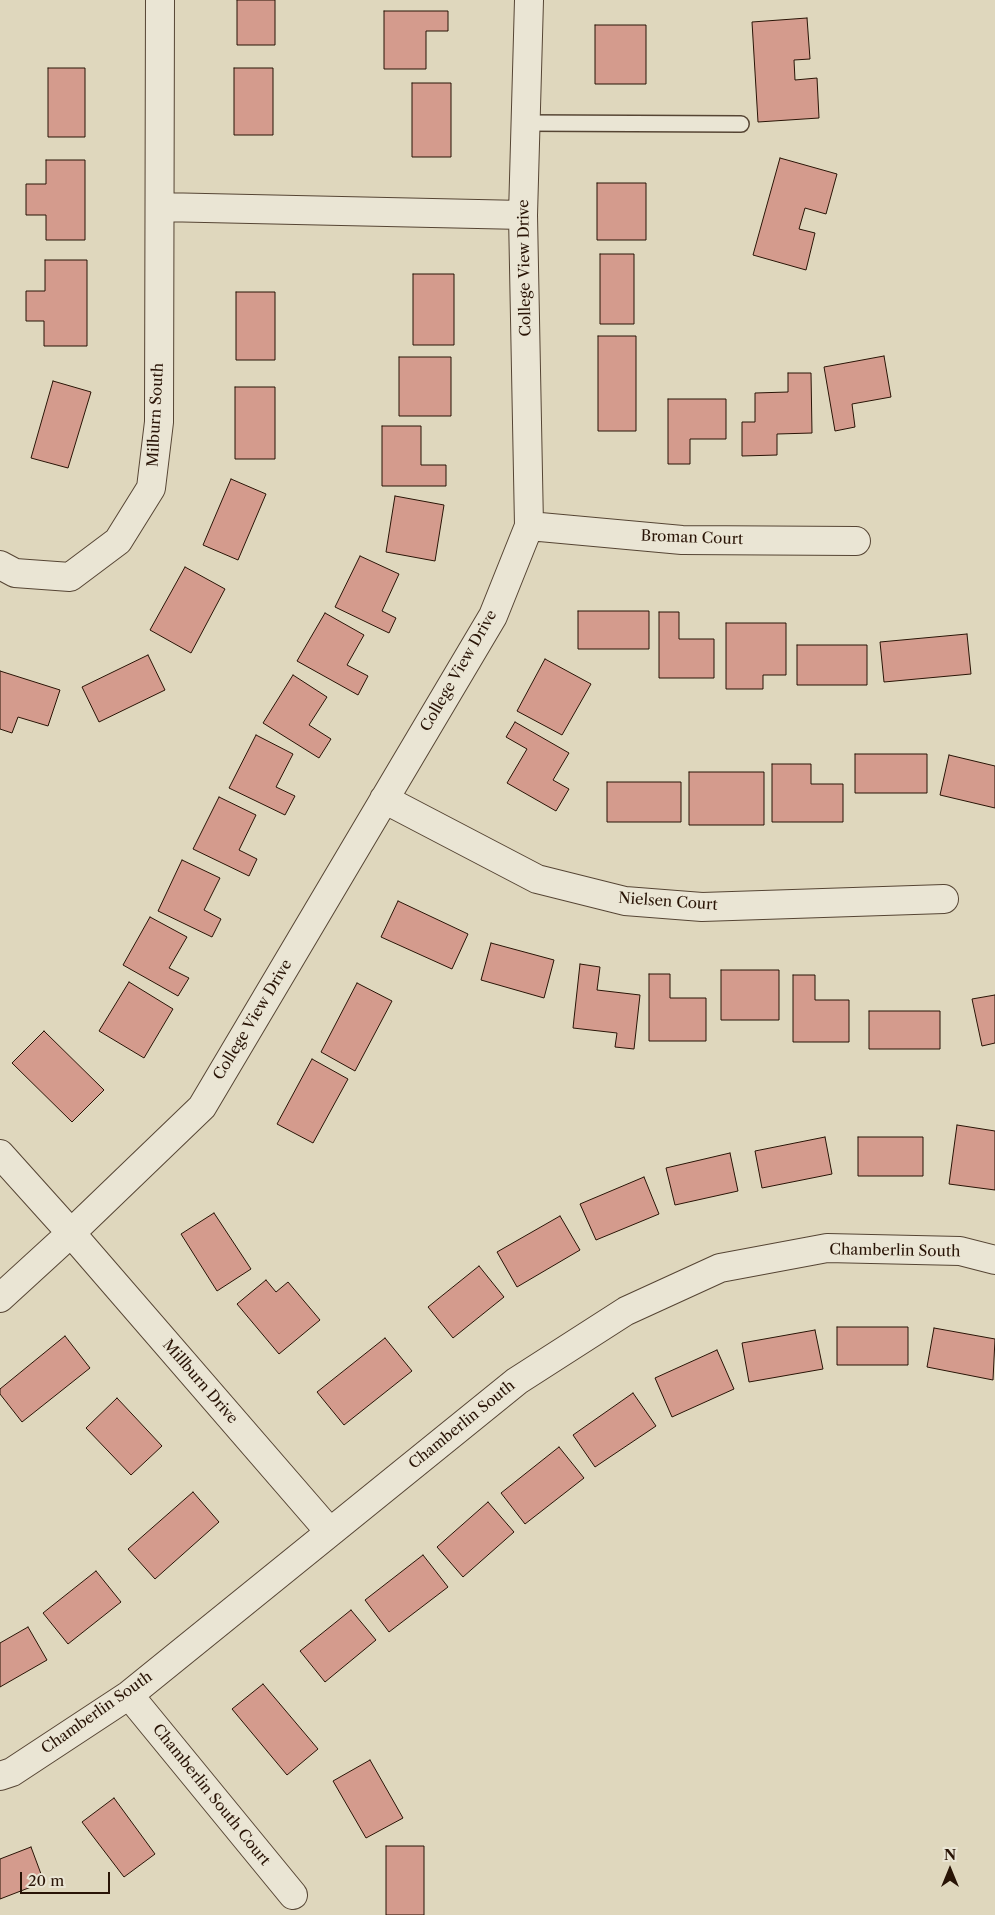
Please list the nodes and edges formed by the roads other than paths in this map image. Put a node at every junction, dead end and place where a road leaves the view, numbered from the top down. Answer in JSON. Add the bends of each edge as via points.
{"nodes":[{"id":1,"x":160,"y":0,"type":"edge"},
{"id":2,"x":528,"y":0,"type":"edge"},
{"id":3,"x":525,"y":123,"type":"junction"},
{"id":4,"x":741,"y":124,"type":"dead end"},
{"id":5,"x":160,"y":207,"type":"junction"},
{"id":6,"x":524,"y":215,"type":"junction"},
{"id":7,"x":528,"y":526,"type":"junction"},
{"id":8,"x":856,"y":541,"type":"dead end"},
{"id":9,"x":0,"y":565,"type":"edge"},
{"id":10,"x":384,"y":799,"type":"junction"},
{"id":11,"x":944,"y":899,"type":"dead end"},
{"id":12,"x":0,"y":1154,"type":"edge"},
{"id":13,"x":71,"y":1233,"type":"junction"},
{"id":14,"x":995,"y":1260,"type":"edge"},
{"id":15,"x":0,"y":1298,"type":"edge"},
{"id":16,"x":329,"y":1532,"type":"junction"},
{"id":17,"x":128,"y":1695,"type":"junction"},
{"id":18,"x":0,"y":1776,"type":"edge"},
{"id":19,"x":293,"y":1895,"type":"dead end"}],
"edges":[{"from":1,"to":5,"type":"street","name":"Milburn South"},
{"from":2,"to":3,"type":"street","name":"College View Drive"},
{"from":3,"to":4,"type":"lane"},
{"from":3,"to":6,"type":"street","name":"College View Drive"},
{"from":5,"to":6,"type":"street"},
{"from":5,"to":9,"type":"street","name":"Milburn South","via":[[159,422],[151,488],[118,541],[70,577],[15,573]]},
{"from":6,"to":7,"type":"street","name":"College View Drive"},
{"from":7,"to":8,"type":"street","name":"Broman Court","via":[[682,540]]},
{"from":7,"to":10,"type":"street","name":"College View Drive","via":[[493,616]]},
{"from":10,"to":11,"type":"street","name":"Nielsen Court","via":[[537,880],[625,900],[702,906]]},
{"from":10,"to":13,"type":"street","name":"College View Drive","via":[[202,1107]]},
{"from":12,"to":13,"type":"street","name":"Millburn Drive"},
{"from":13,"to":15,"type":"street"},
{"from":13,"to":16,"type":"street","name":"Millburn Drive"},
{"from":14,"to":16,"type":"street","name":"Chamberlin South","via":[[960,1251],[827,1248],[720,1268],[626,1311],[517,1381]]},
{"from":16,"to":17,"type":"street","name":"Chamberlin South"},
{"from":17,"to":18,"type":"street","name":"Chamberlin South","via":[[12,1772]]},
{"from":17,"to":19,"type":"street","name":"Chamberlin South Court"}]}
